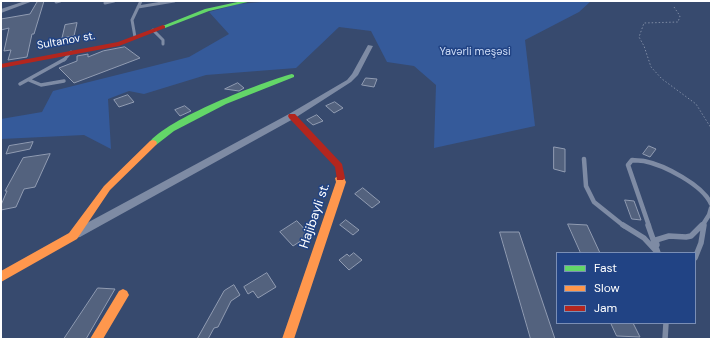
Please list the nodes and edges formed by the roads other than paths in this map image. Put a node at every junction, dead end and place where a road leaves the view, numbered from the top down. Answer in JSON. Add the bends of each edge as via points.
{"nodes":[{"id":1,"x":30,"y":1,"type":"edge"},
{"id":2,"x":114,"y":1,"type":"edge"},
{"id":3,"x":141,"y":1,"type":"edge"},
{"id":4,"x":174,"y":1,"type":"edge"},
{"id":5,"x":249,"y":1,"type":"edge"},
{"id":6,"x":106,"y":3,"type":"dead end"},
{"id":7,"x":138,"y":7,"type":"junction"},
{"id":8,"x":1,"y":11,"type":"edge"},
{"id":9,"x":153,"y":30,"type":"junction"},
{"id":10,"x":135,"y":37,"type":"junction"},
{"id":11,"x":162,"y":44,"type":"dead end"},
{"id":12,"x":370,"y":46,"type":"dead end"},
{"id":13,"x":71,"y":52,"type":"junction"},
{"id":14,"x":1,"y":66,"type":"edge"},
{"id":15,"x":292,"y":76,"type":"dead end"},
{"id":16,"x":29,"y":80,"type":"junction"},
{"id":17,"x":64,"y":81,"type":"dead end"},
{"id":18,"x":20,"y":84,"type":"dead end"},
{"id":19,"x":292,"y":116,"type":"junction"},
{"id":20,"x":584,"y":159,"type":"dead end"},
{"id":21,"x":711,"y":204,"type":"edge"},
{"id":22,"x":711,"y":212,"type":"edge"},
{"id":23,"x":73,"y":236,"type":"junction"},
{"id":24,"x":657,"y":252,"type":"edge"},
{"id":25,"x":658,"y":252,"type":"edge"},
{"id":26,"x":658,"y":252,"type":"edge"},
{"id":27,"x":696,"y":256,"type":"edge"},
{"id":28,"x":1,"y":277,"type":"edge"},
{"id":29,"x":123,"y":295,"type":"dead end"},
{"id":30,"x":666,"y":324,"type":"edge"},
{"id":31,"x":96,"y":339,"type":"edge"},
{"id":32,"x":288,"y":339,"type":"edge"},
{"id":33,"x":665,"y":339,"type":"edge"}],
"edges":[{"from":1,"to":8,"type":"street"},
{"from":2,"to":6,"type":"lane"},
{"from":3,"to":7,"type":"lane"},
{"from":4,"to":7,"type":"lane"},
{"from":5,"to":9,"type":"street","name":"Sultanov st.","via":[[207,10]]},
{"from":7,"to":10,"type":"lane","via":[[132,20]]},
{"from":9,"to":10,"type":"street","name":"Sultanov st."},
{"from":9,"to":11,"type":"lane","via":[[163,40]]},
{"from":10,"to":13,"type":"street","name":"Sultanov st.","via":[[119,44]]},
{"from":12,"to":19,"type":"street","via":[[355,75],[349,81]]},
{"from":13,"to":14,"type":"street","name":"Sultanov st."},
{"from":13,"to":16,"type":"lane","via":[[65,59]]},
{"from":15,"to":23,"type":"street","via":[[223,102],[159,137],[107,188]]},
{"from":16,"to":17,"type":"lane","via":[[42,85]]},
{"from":16,"to":18,"type":"lane"},
{"from":19,"to":23,"type":"street"},
{"from":19,"to":32,"type":"street","name":"Hajibayli st.","via":[[339,166],[341,182]]},
{"from":20,"to":24,"type":"lane","via":[[586,186],[594,202],[614,219],[644,238]]},
{"from":21,"to":25,"type":"lane","via":[[711,200],[703,192],[667,170],[644,161],[632,160],[628,165]]},
{"from":22,"to":26,"type":"lane","via":[[697,232],[690,237],[662,236],[656,240]]},
{"from":22,"to":27,"type":"lane","via":[[703,229]]},
{"from":23,"to":28,"type":"street"},
{"from":29,"to":31,"type":"street"},
{"from":30,"to":33,"type":"lane"}]}
